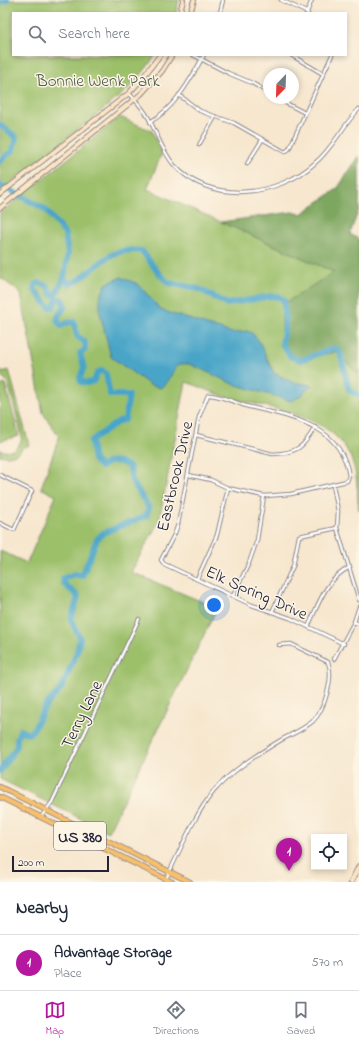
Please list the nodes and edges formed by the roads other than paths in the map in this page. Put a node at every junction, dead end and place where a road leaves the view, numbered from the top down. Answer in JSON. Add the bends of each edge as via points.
{"nodes":[{"id":1,"x":184,"y":0,"type":"edge"},
{"id":2,"x":194,"y":0,"type":"edge"},
{"id":3,"x":223,"y":0,"type":"edge"},
{"id":4,"x":281,"y":0,"type":"edge"},
{"id":5,"x":312,"y":0,"type":"edge"},
{"id":6,"x":180,"y":12,"type":"edge"},
{"id":7,"x":190,"y":12,"type":"edge"},
{"id":8,"x":220,"y":12,"type":"edge"},
{"id":9,"x":306,"y":12,"type":"edge"},
{"id":10,"x":308,"y":12,"type":"edge"},
{"id":11,"x":159,"y":56,"type":"edge"},
{"id":12,"x":171,"y":56,"type":"edge"},
{"id":13,"x":195,"y":56,"type":"edge"},
{"id":14,"x":204,"y":56,"type":"edge"},
{"id":15,"x":293,"y":56,"type":"edge"},
{"id":16,"x":332,"y":56,"type":"edge"},
{"id":17,"x":202,"y":60,"type":"junction"},
{"id":18,"x":324,"y":74,"type":"junction"},
{"id":19,"x":263,"y":89,"type":"edge"},
{"id":20,"x":129,"y":93,"type":"junction"},
{"id":21,"x":179,"y":95,"type":"junction"},
{"id":22,"x":135,"y":100,"type":"junction"},
{"id":23,"x":288,"y":104,"type":"edge"},
{"id":24,"x":359,"y":108,"type":"edge"},
{"id":25,"x":305,"y":113,"type":"junction"},
{"id":26,"x":215,"y":117,"type":"junction"},
{"id":27,"x":150,"y":122,"type":"junction"},
{"id":28,"x":262,"y":140,"type":"junction"},
{"id":29,"x":199,"y":145,"type":"dead end"},
{"id":30,"x":247,"y":164,"type":"dead end"},
{"id":31,"x":0,"y":194,"type":"edge"},
{"id":32,"x":0,"y":208,"type":"edge"},
{"id":33,"x":315,"y":427,"type":"junction"},
{"id":34,"x":196,"y":435,"type":"junction"},
{"id":35,"x":188,"y":475,"type":"junction"},
{"id":36,"x":0,"y":476,"type":"edge"},
{"id":37,"x":333,"y":485,"type":"junction"},
{"id":38,"x":228,"y":488,"type":"junction"},
{"id":39,"x":264,"y":496,"type":"junction"},
{"id":40,"x":0,"y":523,"type":"edge"},
{"id":41,"x":337,"y":528,"type":"junction"},
{"id":42,"x":161,"y":562,"type":"joint"},
{"id":43,"x":350,"y":567,"type":"junction"},
{"id":44,"x":197,"y":579,"type":"junction"},
{"id":45,"x":233,"y":596,"type":"junction"},
{"id":46,"x":359,"y":600,"type":"edge"},
{"id":47,"x":359,"y":607,"type":"edge"},
{"id":48,"x":272,"y":612,"type":"junction"},
{"id":49,"x":139,"y":619,"type":"dead end"},
{"id":50,"x":354,"y":622,"type":"junction"},
{"id":51,"x":359,"y":624,"type":"edge"},
{"id":52,"x":308,"y":627,"type":"junction"},
{"id":53,"x":344,"y":644,"type":"junction"},
{"id":54,"x":279,"y":645,"type":"dead end"},
{"id":55,"x":334,"y":659,"type":"dead end"},
{"id":56,"x":0,"y":787,"type":"edge"},
{"id":57,"x":0,"y":797,"type":"edge"},
{"id":58,"x":46,"y":811,"type":"junction"},
{"id":59,"x":41,"y":817,"type":"junction"},
{"id":60,"x":358,"y":870,"type":"edge"},
{"id":61,"x":169,"y":872,"type":"junction"},
{"id":62,"x":166,"y":879,"type":"junction"},
{"id":63,"x":172,"y":882,"type":"edge"},
{"id":64,"x":190,"y":882,"type":"edge"},
{"id":65,"x":351,"y":882,"type":"edge"}],
"edges":[{"from":1,"to":6,"type":"main road"},
{"from":2,"to":7,"type":"main road"},
{"from":3,"to":8,"type":"street"},
{"from":4,"to":9,"type":"street"},
{"from":5,"to":10,"type":"street"},
{"from":11,"to":20,"type":"main road"},
{"from":12,"to":22,"type":"main road","via":[[162,71]]},
{"from":13,"to":17,"type":"street"},
{"from":14,"to":17,"type":"street"},
{"from":15,"to":18,"type":"street"},
{"from":16,"to":18,"type":"street"},
{"from":17,"to":19,"type":"street"},
{"from":17,"to":21,"type":"street"},
{"from":18,"to":25,"type":"street"},
{"from":20,"to":22,"type":"street"},
{"from":20,"to":31,"type":"main road"},
{"from":21,"to":26,"type":"street","via":[[196,108]]},
{"from":21,"to":27,"type":"street"},
{"from":22,"to":27,"type":"street"},
{"from":22,"to":32,"type":"main road"},
{"from":23,"to":25,"type":"street"},
{"from":24,"to":27,"type":"street","via":[[323,156],[305,172],[277,185],[243,192],[215,190],[185,175],[166,155]]},
{"from":25,"to":28,"type":"street","via":[[289,149],[285,152]]},
{"from":26,"to":28,"type":"street","via":[[234,123]]},
{"from":26,"to":29,"type":"street"},
{"from":28,"to":30,"type":"street"},
{"from":33,"to":34,"type":"street","via":[[301,447],[284,454],[273,454]]},
{"from":33,"to":34,"type":"street","name":"Eastbrook Drive","via":[[304,420],[208,395]]},
{"from":33,"to":37,"type":"street","via":[[337,446],[349,472],[348,479]]},
{"from":34,"to":35,"type":"street","name":"Eastbrook Drive"},
{"from":35,"to":38,"type":"street","via":[[212,480]]},
{"from":35,"to":42,"type":"street","name":"Eastbrook Drive","via":[[175,533]]},
{"from":36,"to":40,"type":"street","via":[[32,491],[14,530]]},
{"from":37,"to":39,"type":"street","via":[[291,494]]},
{"from":37,"to":41,"type":"street","via":[[338,511]]},
{"from":38,"to":39,"type":"street"},
{"from":38,"to":44,"type":"street","via":[[217,535]]},
{"from":39,"to":45,"type":"street","via":[[257,540],[249,564]]},
{"from":41,"to":43,"type":"street"},
{"from":41,"to":48,"type":"street","via":[[299,536],[293,566]]},
{"from":42,"to":44,"type":"street","name":"Elk Spring Drive"},
{"from":43,"to":46,"type":"street"},
{"from":43,"to":52,"type":"street","via":[[331,580]]},
{"from":44,"to":45,"type":"street","name":"Elk Spring Drive"},
{"from":45,"to":48,"type":"street","name":"Elk Spring Drive"},
{"from":47,"to":50,"type":"street"},
{"from":48,"to":52,"type":"street","name":"Elk Spring Drive"},
{"from":49,"to":58,"type":"street","name":"Terry Lane"},
{"from":50,"to":51,"type":"street"},
{"from":50,"to":53,"type":"street"},
{"from":52,"to":53,"type":"street","name":"Elk Spring Drive"},
{"from":53,"to":55,"type":"street"},
{"from":54,"to":61,"type":"street","via":[[291,644],[326,660],[330,666],[326,697],[321,711],[311,722],[262,751],[220,785],[201,809]]},
{"from":56,"to":58,"type":"highway","number":"US 380"},
{"from":57,"to":59,"type":"highway","number":"US 380"},
{"from":58,"to":59,"type":"street","name":"Terry Lane"},
{"from":58,"to":61,"type":"highway","number":"US 380"},
{"from":59,"to":62,"type":"highway","number":"US 380"},
{"from":60,"to":65,"type":"main road"},
{"from":61,"to":62,"type":"street"},
{"from":61,"to":64,"type":"highway","number":"US 380"},
{"from":62,"to":63,"type":"highway","number":"US 380"}]}
